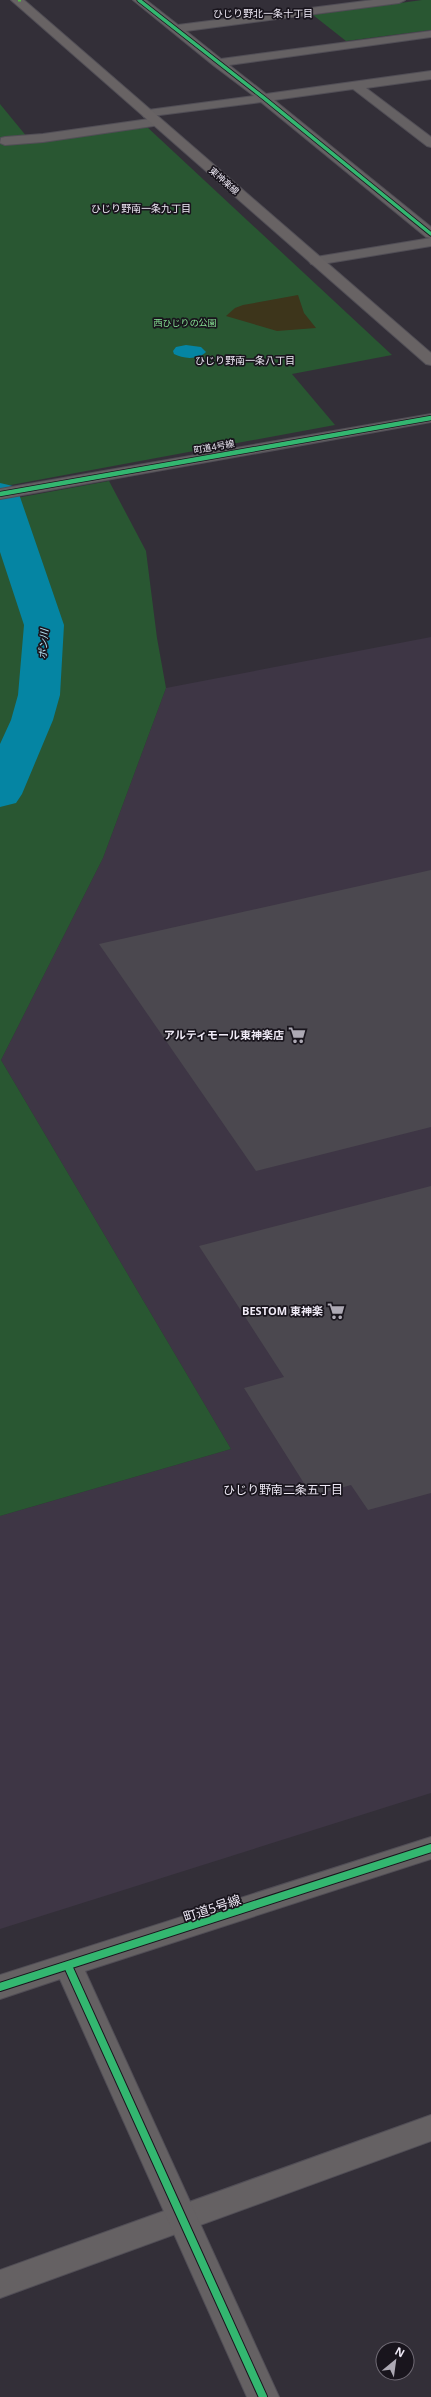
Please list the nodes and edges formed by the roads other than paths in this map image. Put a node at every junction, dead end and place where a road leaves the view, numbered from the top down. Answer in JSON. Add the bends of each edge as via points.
{"nodes":[{"id":1,"x":17,"y":0,"type":"edge"},
{"id":2,"x":139,"y":0,"type":"edge"},
{"id":3,"x":398,"y":0,"type":"edge"},
{"id":4,"x":176,"y":29,"type":"junction"},
{"id":5,"x":431,"y":34,"type":"edge"},
{"id":6,"x":217,"y":63,"type":"junction"},
{"id":7,"x":431,"y":75,"type":"edge"},
{"id":8,"x":355,"y":85,"type":"junction"},
{"id":9,"x":264,"y":98,"type":"junction"},
{"id":10,"x":152,"y":118,"type":"junction"},
{"id":11,"x":5,"y":141,"type":"dead end"},
{"id":12,"x":431,"y":144,"type":"edge"},
{"id":13,"x":431,"y":234,"type":"edge"},
{"id":14,"x":431,"y":242,"type":"edge"},
{"id":15,"x":316,"y":261,"type":"junction"},
{"id":16,"x":431,"y":361,"type":"edge"},
{"id":17,"x":431,"y":418,"type":"edge"},
{"id":18,"x":0,"y":494,"type":"edge"},
{"id":19,"x":431,"y":1848,"type":"edge"},
{"id":20,"x":68,"y":1966,"type":"junction"},
{"id":21,"x":0,"y":1987,"type":"edge"},
{"id":22,"x":431,"y":2128,"type":"edge"},
{"id":23,"x":182,"y":2218,"type":"junction"},
{"id":24,"x":0,"y":2284,"type":"edge"},
{"id":25,"x":264,"y":2397,"type":"edge"}],
"edges":[{"from":1,"to":10,"type":"main road","name":"東神楽線"},
{"from":2,"to":4,"type":"street"},
{"from":3,"to":4,"type":"street"},
{"from":4,"to":6,"type":"street"},
{"from":5,"to":6,"type":"street"},
{"from":6,"to":9,"type":"street"},
{"from":7,"to":8,"type":"street"},
{"from":8,"to":9,"type":"street"},
{"from":8,"to":12,"type":"street"},
{"from":9,"to":10,"type":"street"},
{"from":9,"to":13,"type":"street"},
{"from":10,"to":11,"type":"street","via":[[43,138]]},
{"from":10,"to":15,"type":"main road","name":"東神楽線"},
{"from":14,"to":15,"type":"street"},
{"from":15,"to":16,"type":"main road","name":"東神楽線"},
{"from":17,"to":18,"type":"street","name":"町道4号線"},
{"from":19,"to":20,"type":"street","name":"町道5号線"},
{"from":20,"to":21,"type":"street","name":"町道5号線"},
{"from":20,"to":23,"type":"street"},
{"from":22,"to":23,"type":"street"},
{"from":23,"to":24,"type":"street"},
{"from":23,"to":25,"type":"street"}]}
